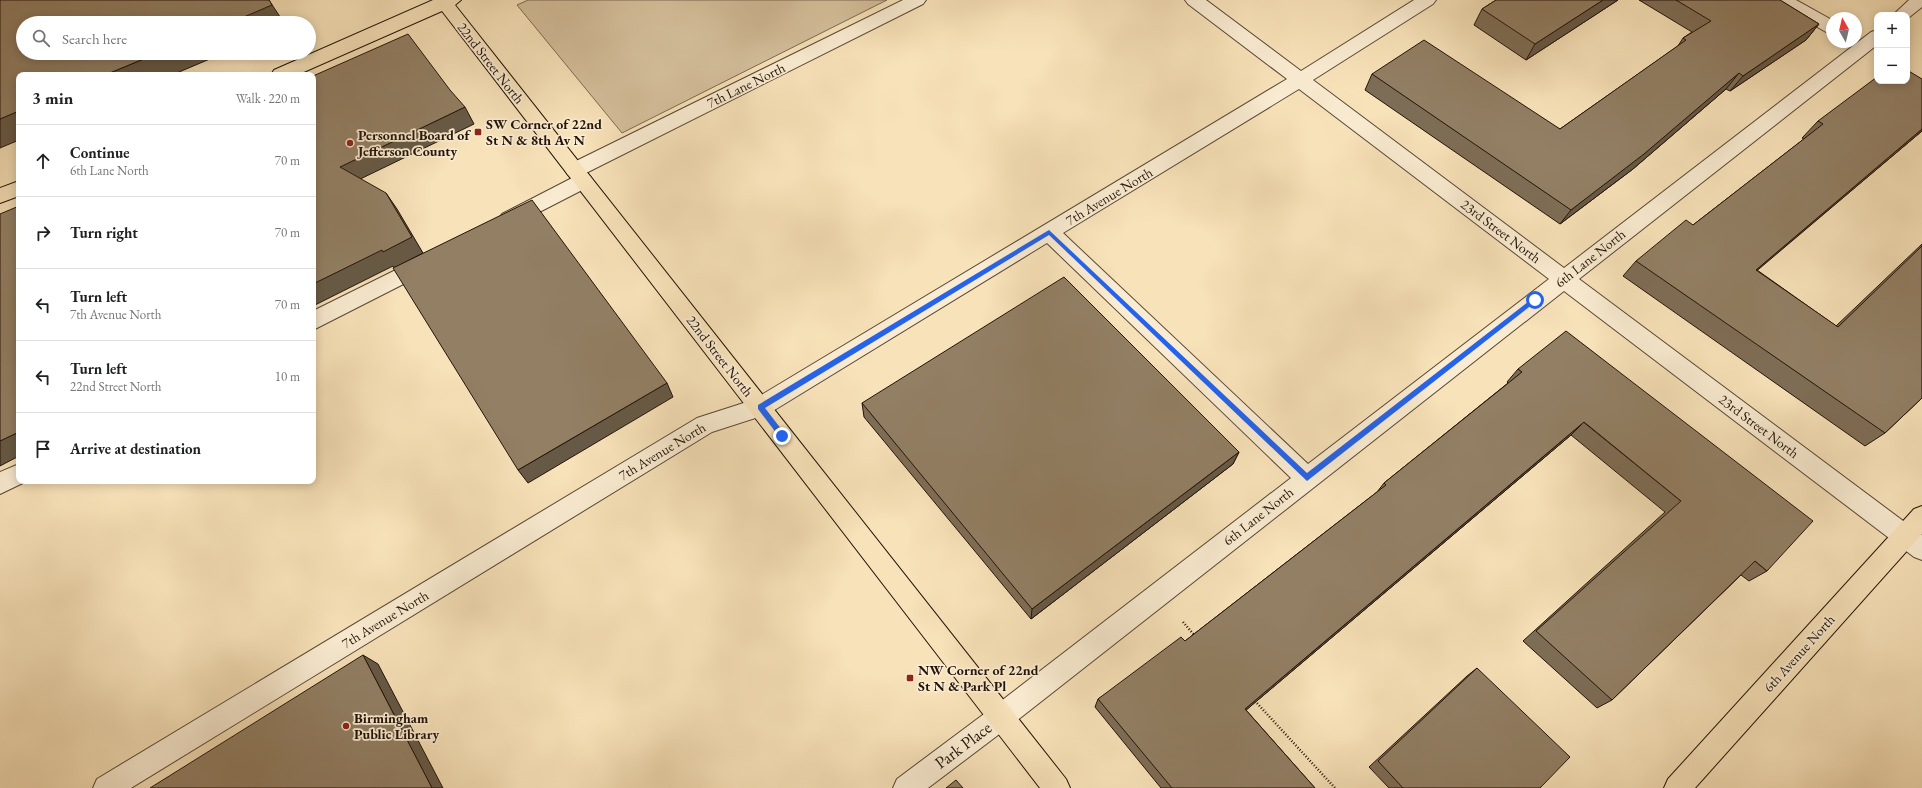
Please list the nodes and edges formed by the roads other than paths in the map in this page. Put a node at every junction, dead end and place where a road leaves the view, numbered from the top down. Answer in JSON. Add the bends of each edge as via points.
{"nodes":[{"id":1,"x":917,"y":0,"type":"edge"},
{"id":2,"x":1194,"y":0,"type":"edge"},
{"id":3,"x":1427,"y":0,"type":"edge"},
{"id":4,"x":1783,"y":0,"type":"edge"},
{"id":5,"x":1920,"y":0,"type":"edge"},
{"id":6,"x":446,"y":1,"type":"edge"},
{"id":7,"x":1906,"y":12,"type":"edge"},
{"id":8,"x":1826,"y":25,"type":"edge"},
{"id":9,"x":1866,"y":41,"type":"edge"},
{"id":10,"x":316,"y":59,"type":"edge"},
{"id":11,"x":314,"y":60,"type":"edge"},
{"id":12,"x":287,"y":72,"type":"edge"},
{"id":13,"x":1300,"y":80,"type":"junction"},
{"id":14,"x":579,"y":175,"type":"junction"},
{"id":15,"x":16,"y":189,"type":"edge"},
{"id":16,"x":0,"y":196,"type":"edge"},
{"id":17,"x":493,"y":228,"type":"edge"},
{"id":18,"x":1049,"y":232,"type":"junction"},
{"id":19,"x":444,"y":253,"type":"edge"},
{"id":20,"x":1563,"y":278,"type":"junction"},
{"id":21,"x":316,"y":319,"type":"edge"},
{"id":22,"x":760,"y":407,"type":"junction"},
{"id":23,"x":16,"y":476,"type":"edge"},
{"id":24,"x":1307,"y":478,"type":"junction"},
{"id":25,"x":0,"y":484,"type":"edge"},
{"id":26,"x":1922,"y":517,"type":"edge"},
{"id":27,"x":1914,"y":543,"type":"edge"},
{"id":28,"x":1001,"y":717,"type":"junction"},
{"id":29,"x":106,"y":788,"type":"edge"},
{"id":30,"x":906,"y":788,"type":"edge"},
{"id":31,"x":1057,"y":788,"type":"edge"},
{"id":32,"x":1676,"y":788,"type":"edge"}],
"edges":[{"from":1,"to":14,"type":"street","name":"7th Lane North"},
{"from":2,"to":13,"type":"street","name":"23rd Street North"},
{"from":3,"to":13,"type":"street","name":"7th Avenue North"},
{"from":4,"to":8,"type":"street"},
{"from":5,"to":7,"type":"street"},
{"from":6,"to":10,"type":"main road"},
{"from":6,"to":14,"type":"main road","name":"22nd Street North"},
{"from":9,"to":20,"type":"street","name":"6th Lane North"},
{"from":11,"to":12,"type":"main road"},
{"from":13,"to":18,"type":"street","name":"7th Avenue North"},
{"from":13,"to":20,"type":"street","name":"23rd Street North"},
{"from":14,"to":17,"type":"street","name":"7th Lane North"},
{"from":14,"to":22,"type":"main road","name":"22nd Street North"},
{"from":15,"to":16,"type":"main road"},
{"from":18,"to":22,"type":"street","name":"7th Avenue North"},
{"from":18,"to":24,"type":"street"},
{"from":19,"to":21,"type":"street"},
{"from":20,"to":24,"type":"street","name":"6th Lane North"},
{"from":20,"to":27,"type":"street","name":"23rd Street North"},
{"from":22,"to":28,"type":"main road","name":"22nd Street North"},
{"from":22,"to":29,"type":"street","name":"7th Avenue North","via":[[705,425]]},
{"from":23,"to":25,"type":"street"},
{"from":24,"to":28,"type":"street","name":"6th Lane North"},
{"from":26,"to":27,"type":"main road","name":"6th Avenue North"},
{"from":27,"to":32,"type":"main road","name":"6th Avenue North"},
{"from":28,"to":30,"type":"street","name":"Park Place"},
{"from":28,"to":31,"type":"main road","name":"22nd Street North"}]}
